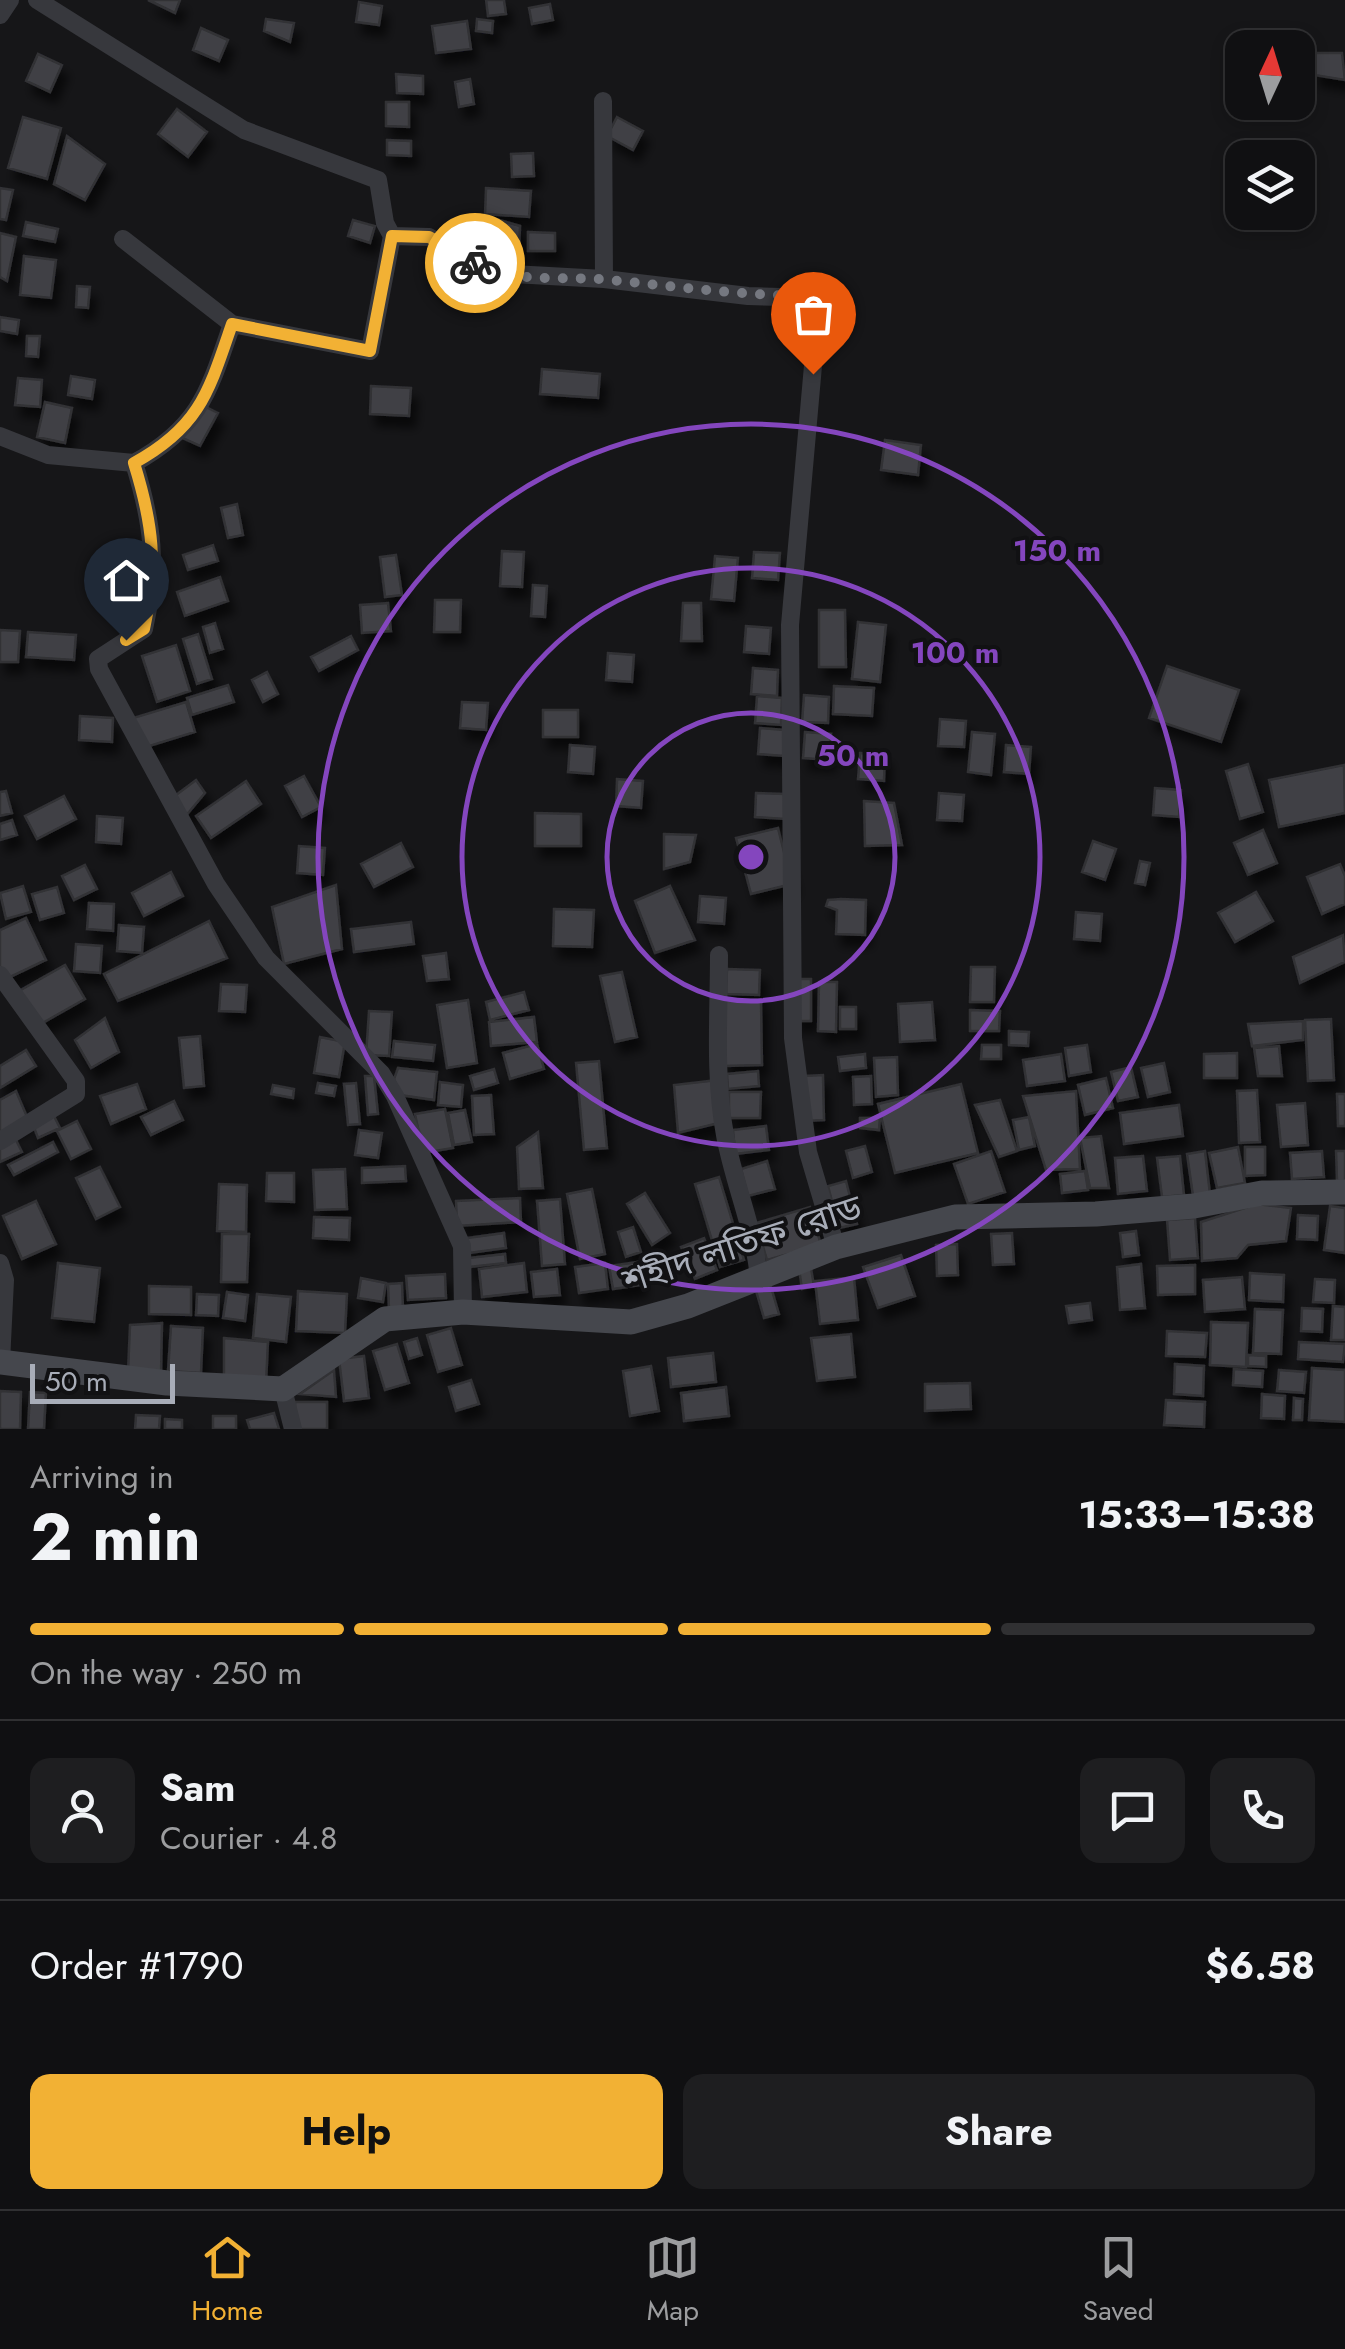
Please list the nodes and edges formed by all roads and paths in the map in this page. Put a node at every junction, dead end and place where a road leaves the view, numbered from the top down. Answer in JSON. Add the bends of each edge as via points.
{"nodes":[{"id":1,"x":10,"y":0,"type":"edge"},
{"id":2,"x":36,"y":0,"type":"edge"},
{"id":3,"x":0,"y":15,"type":"edge"},
{"id":4,"x":603,"y":101,"type":"dead end"},
{"id":5,"x":392,"y":236,"type":"junction"},
{"id":6,"x":123,"y":239,"type":"dead end"},
{"id":7,"x":604,"y":279,"type":"junction"},
{"id":8,"x":232,"y":324,"type":"junction"},
{"id":9,"x":0,"y":436,"type":"edge"},
{"id":10,"x":134,"y":463,"type":"junction"},
{"id":11,"x":719,"y":955,"type":"dead end"},
{"id":12,"x":0,"y":974,"type":"edge"},
{"id":13,"x":0,"y":1141,"type":"edge"},
{"id":14,"x":1345,"y":1192,"type":"edge"},
{"id":15,"x":836,"y":1247,"type":"junction"},
{"id":16,"x":0,"y":1263,"type":"edge"},
{"id":17,"x":760,"y":1280,"type":"junction"},
{"id":18,"x":463,"y":1312,"type":"junction"},
{"id":19,"x":0,"y":1362,"type":"edge"},
{"id":20,"x":282,"y":1390,"type":"junction"},
{"id":21,"x":292,"y":1429,"type":"edge"}],
"edges":[{"from":1,"to":3,"type":"street"},
{"from":2,"to":5,"type":"street","via":[[244,130],[378,180]]},
{"from":4,"to":7,"type":"street"},
{"from":5,"to":7,"type":"street","via":[[429,237],[492,272]]},
{"from":5,"to":8,"type":"street","via":[[370,351]]},
{"from":6,"to":8,"type":"street"},
{"from":7,"to":15,"type":"street","via":[[819,298],[790,625],[792,1038],[808,1152]]},
{"from":8,"to":10,"type":"street","via":[[206,400],[161,448]]},
{"from":9,"to":10,"type":"street","via":[[48,455]]},
{"from":10,"to":18,"type":"street","via":[[151,519],[153,587],[144,629],[98,659],[99,669],[216,884],[266,958],[396,1096],[462,1246]]},
{"from":11,"to":17,"type":"street","via":[[725,1135]]},
{"from":12,"to":13,"type":"street","via":[[76,1081],[76,1094]]},
{"from":14,"to":15,"type":"street","name":"শহীদ লতিফ রোড","via":[[1262,1193],[1096,1214],[956,1217]]},
{"from":15,"to":17,"type":"street","name":"শহীদ লতিফ রোড"},
{"from":16,"to":19,"type":"street"},
{"from":17,"to":18,"type":"street","name":"শহীদ লতিফ রোড","via":[[631,1322]]},
{"from":18,"to":20,"type":"street","name":"শহীদ লতিফ রোড","via":[[385,1319]]},
{"from":19,"to":20,"type":"street"},
{"from":20,"to":21,"type":"street"}]}
